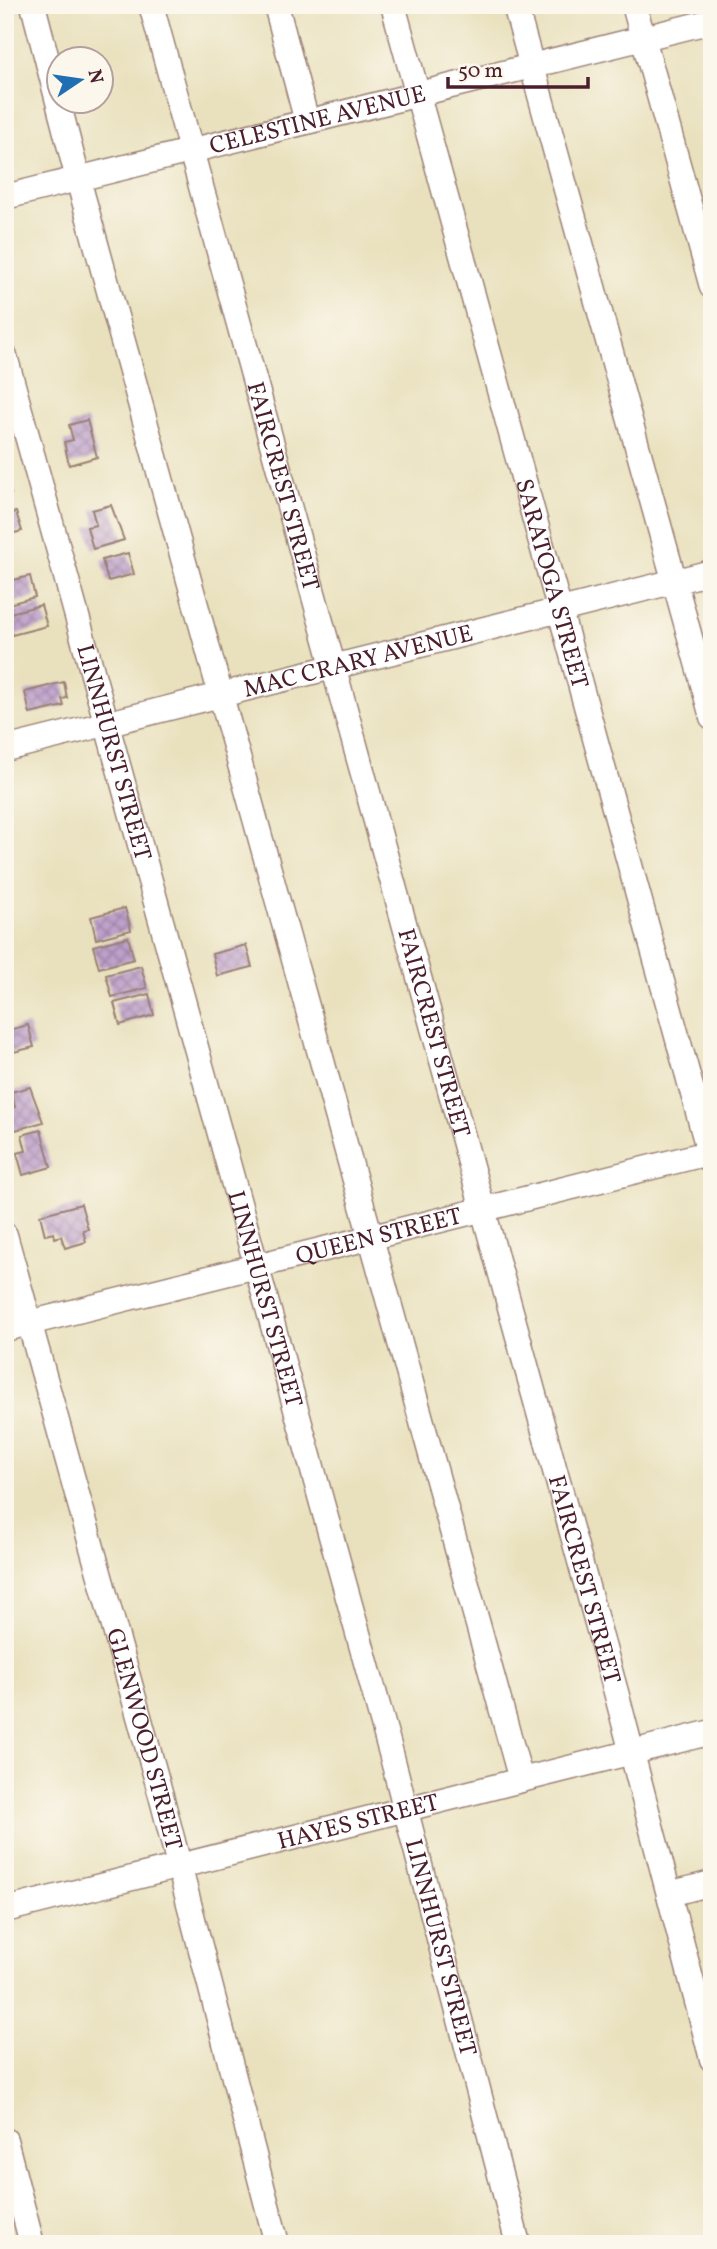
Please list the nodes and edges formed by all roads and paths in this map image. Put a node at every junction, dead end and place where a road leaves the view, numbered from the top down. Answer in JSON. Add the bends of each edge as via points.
{"nodes":[{"id":1,"x":33,"y":5,"type":"edge"},
{"id":2,"x":151,"y":5,"type":"edge"},
{"id":3,"x":276,"y":5,"type":"edge"},
{"id":4,"x":393,"y":5,"type":"edge"},
{"id":5,"x":515,"y":5,"type":"edge"},
{"id":6,"x":634,"y":5,"type":"edge"},
{"id":7,"x":712,"y":21,"type":"edge"},
{"id":8,"x":643,"y":38,"type":"junction"},
{"id":9,"x":531,"y":66,"type":"junction"},
{"id":10,"x":417,"y":95,"type":"junction"},
{"id":11,"x":307,"y":122,"type":"junction"},
{"id":12,"x":191,"y":151,"type":"junction"},
{"id":13,"x":78,"y":178,"type":"junction"},
{"id":14,"x":5,"y":197,"type":"edge"},
{"id":15,"x":712,"y":287,"type":"edge"},
{"id":16,"x":5,"y":356,"type":"edge"},
{"id":17,"x":712,"y":572,"type":"edge"},
{"id":18,"x":674,"y":582,"type":"junction"},
{"id":19,"x":559,"y":611,"type":"junction"},
{"id":20,"x":332,"y":667,"type":"junction"},
{"id":21,"x":222,"y":695,"type":"junction"},
{"id":22,"x":712,"y":717,"type":"edge"},
{"id":23,"x":106,"y":723,"type":"junction"},
{"id":24,"x":5,"y":749,"type":"edge"},
{"id":25,"x":711,"y":1156,"type":"edge"},
{"id":26,"x":482,"y":1209,"type":"junction"},
{"id":27,"x":5,"y":1235,"type":"edge"},
{"id":28,"x":372,"y":1237,"type":"junction"},
{"id":29,"x":256,"y":1266,"type":"junction"},
{"id":30,"x":30,"y":1323,"type":"junction"},
{"id":31,"x":5,"y":1329,"type":"edge"},
{"id":32,"x":712,"y":1732,"type":"edge"},
{"id":33,"x":632,"y":1752,"type":"junction"},
{"id":34,"x":521,"y":1780,"type":"junction"},
{"id":35,"x":405,"y":1809,"type":"junction"},
{"id":36,"x":179,"y":1866,"type":"junction"},
{"id":37,"x":712,"y":1882,"type":"edge"},
{"id":38,"x":669,"y":1894,"type":"junction"},
{"id":39,"x":5,"y":1910,"type":"edge"},
{"id":40,"x":712,"y":2059,"type":"edge"},
{"id":41,"x":5,"y":2140,"type":"edge"},
{"id":42,"x":32,"y":2244,"type":"edge"},
{"id":43,"x":277,"y":2244,"type":"edge"},
{"id":44,"x":518,"y":2244,"type":"edge"}],
"edges":[{"from":1,"to":13,"type":"street"},
{"from":2,"to":12,"type":"street","name":"FAIRCREST STREET"},
{"from":3,"to":11,"type":"street"},
{"from":4,"to":10,"type":"street","name":"SARATOGA STREET"},
{"from":5,"to":9,"type":"street"},
{"from":6,"to":8,"type":"street"},
{"from":7,"to":8,"type":"street","name":"CELESTINE AVENUE"},
{"from":8,"to":9,"type":"street","name":"CELESTINE AVENUE"},
{"from":8,"to":15,"type":"street"},
{"from":9,"to":10,"type":"street","name":"CELESTINE AVENUE"},
{"from":9,"to":18,"type":"street"},
{"from":10,"to":11,"type":"street","name":"CELESTINE AVENUE"},
{"from":10,"to":19,"type":"street","name":"SARATOGA STREET"},
{"from":11,"to":12,"type":"street","name":"CELESTINE AVENUE"},
{"from":12,"to":13,"type":"street","name":"CELESTINE AVENUE"},
{"from":12,"to":20,"type":"street","name":"FAIRCREST STREET"},
{"from":13,"to":14,"type":"street","name":"CELESTINE AVENUE"},
{"from":13,"to":21,"type":"street"},
{"from":16,"to":23,"type":"street","name":"LINNHURST STREET"},
{"from":17,"to":18,"type":"street","name":"MAC CRARY AVENUE"},
{"from":18,"to":19,"type":"street","name":"MAC CRARY AVENUE"},
{"from":18,"to":22,"type":"street"},
{"from":19,"to":20,"type":"street","name":"MAC CRARY AVENUE"},
{"from":19,"to":25,"type":"street","name":"SARATOGA STREET"},
{"from":20,"to":21,"type":"street","name":"MAC CRARY AVENUE"},
{"from":20,"to":26,"type":"street","name":"FAIRCREST STREET"},
{"from":21,"to":23,"type":"street","name":"MAC CRARY AVENUE"},
{"from":21,"to":28,"type":"street"},
{"from":23,"to":24,"type":"street","name":"MAC CRARY AVENUE"},
{"from":23,"to":29,"type":"street","name":"LINNHURST STREET"},
{"from":25,"to":26,"type":"street","name":"QUEEN STREET"},
{"from":26,"to":28,"type":"street","name":"QUEEN STREET"},
{"from":26,"to":33,"type":"street","name":"FAIRCREST STREET"},
{"from":27,"to":30,"type":"street","name":"GLENWOOD STREET"},
{"from":28,"to":29,"type":"street","name":"QUEEN STREET"},
{"from":28,"to":34,"type":"street"},
{"from":29,"to":30,"type":"street","name":"QUEEN STREET"},
{"from":29,"to":35,"type":"street","name":"LINNHURST STREET"},
{"from":30,"to":31,"type":"street","name":"QUEEN STREET"},
{"from":30,"to":36,"type":"street","name":"GLENWOOD STREET"},
{"from":32,"to":33,"type":"street","name":"HAYES STREET"},
{"from":33,"to":34,"type":"street","name":"HAYES STREET"},
{"from":33,"to":38,"type":"street","name":"FAIRCREST STREET"},
{"from":34,"to":35,"type":"street","name":"HAYES STREET"},
{"from":35,"to":36,"type":"street","name":"HAYES STREET"},
{"from":35,"to":44,"type":"street","name":"LINNHURST STREET"},
{"from":36,"to":39,"type":"street","name":"HAYES STREET"},
{"from":36,"to":43,"type":"street","name":"GLENWOOD STREET"},
{"from":37,"to":38,"type":"street"},
{"from":38,"to":40,"type":"street","name":"FAIRCREST STREET"},
{"from":41,"to":42,"type":"street"}]}
